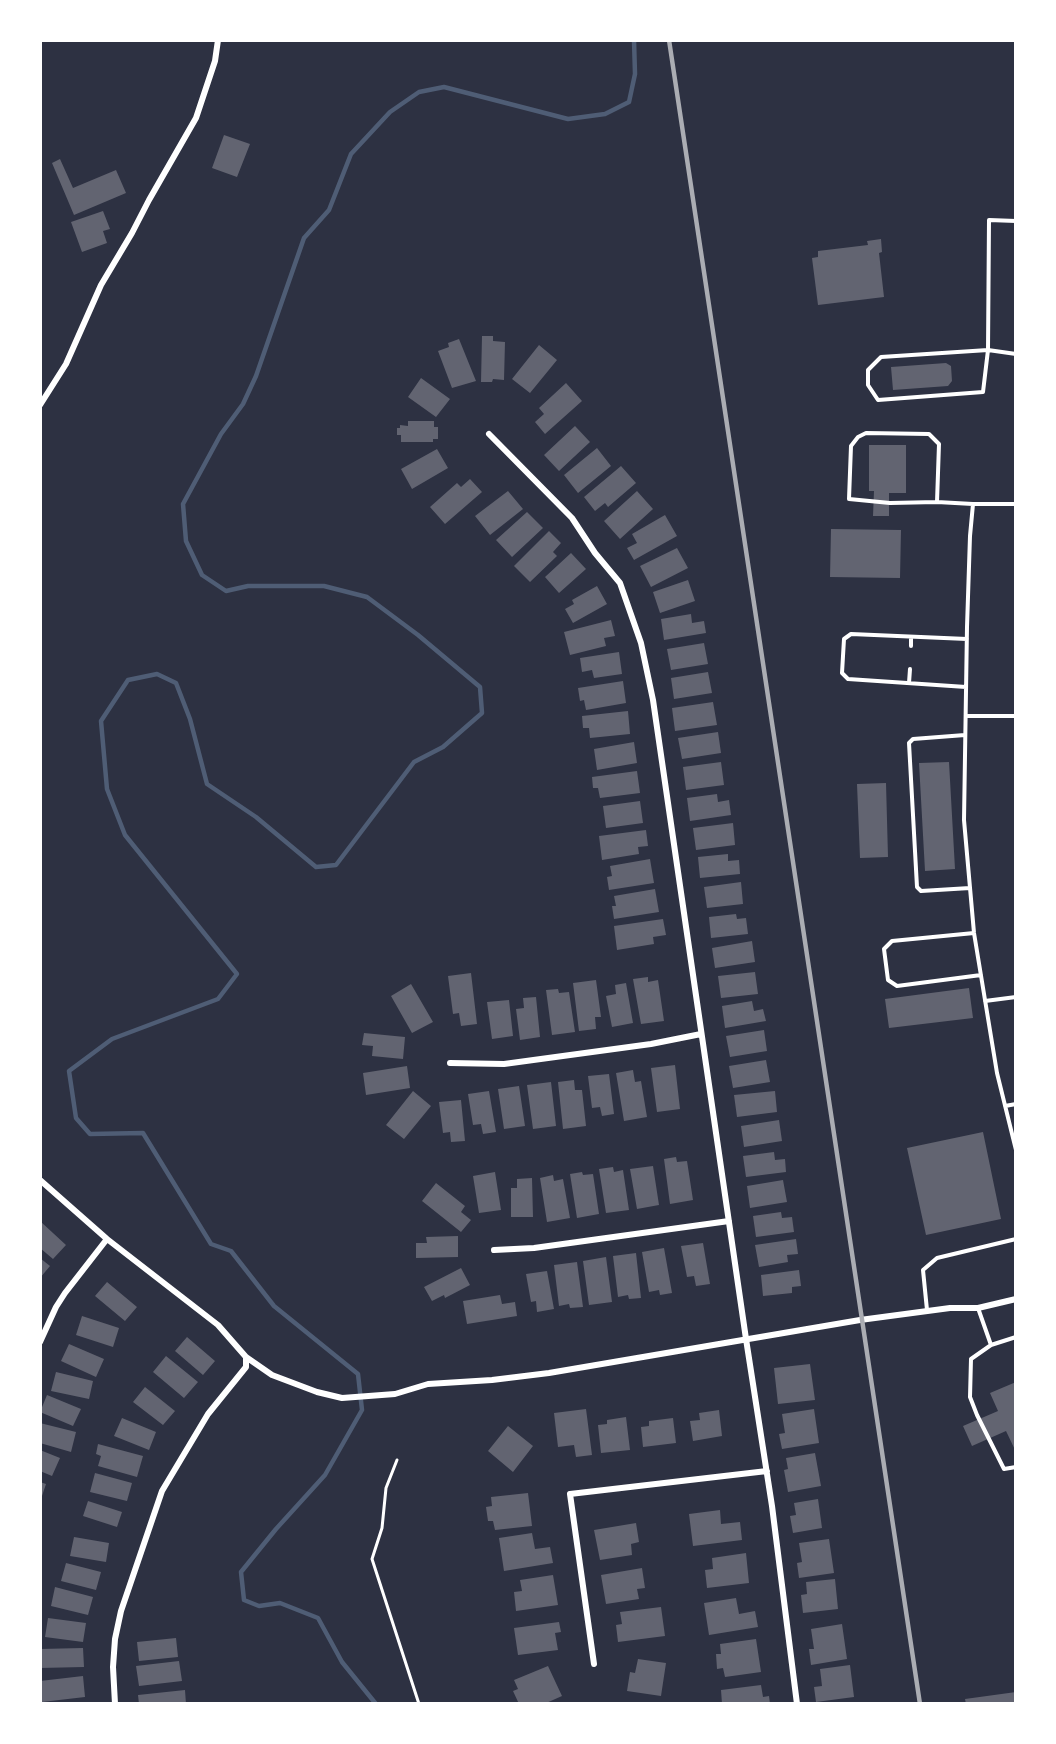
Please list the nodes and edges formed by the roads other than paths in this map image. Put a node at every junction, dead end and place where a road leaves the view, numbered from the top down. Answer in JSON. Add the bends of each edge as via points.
{"nodes":[{"id":1,"x":218,"y":40,"type":"edge"},
{"id":2,"x":1016,"y":221,"type":"edge"},
{"id":3,"x":988,"y":350,"type":"junction"},
{"id":4,"x":1016,"y":354,"type":"edge"},
{"id":5,"x":40,"y":405,"type":"edge"},
{"id":6,"x":489,"y":434,"type":"dead end"},
{"id":7,"x":937,"y":502,"type":"junction"},
{"id":8,"x":973,"y":504,"type":"junction"},
{"id":9,"x":1016,"y":504,"type":"edge"},
{"id":10,"x":911,"y":637,"type":"junction"},
{"id":11,"x":967,"y":639,"type":"junction"},
{"id":12,"x":911,"y":646,"type":"dead end"},
{"id":13,"x":910,"y":669,"type":"dead end"},
{"id":14,"x":909,"y":684,"type":"junction"},
{"id":15,"x":966,"y":687,"type":"junction"},
{"id":16,"x":966,"y":716,"type":"junction"},
{"id":17,"x":1016,"y":716,"type":"edge"},
{"id":18,"x":965,"y":735,"type":"junction"},
{"id":19,"x":970,"y":888,"type":"junction"},
{"id":20,"x":974,"y":933,"type":"junction"},
{"id":21,"x":981,"y":975,"type":"junction"},
{"id":22,"x":1016,"y":997,"type":"edge"},
{"id":23,"x":985,"y":1001,"type":"junction"},
{"id":24,"x":701,"y":1034,"type":"junction"},
{"id":25,"x":450,"y":1063,"type":"dead end"},
{"id":26,"x":1016,"y":1104,"type":"edge"},
{"id":27,"x":1005,"y":1106,"type":"junction"},
{"id":28,"x":1016,"y":1150,"type":"edge"},
{"id":29,"x":40,"y":1180,"type":"edge"},
{"id":30,"x":729,"y":1221,"type":"junction"},
{"id":31,"x":107,"y":1239,"type":"junction"},
{"id":32,"x":1016,"y":1239,"type":"edge"},
{"id":33,"x":494,"y":1251,"type":"dead end"},
{"id":34,"x":1016,"y":1299,"type":"edge"},
{"id":35,"x":978,"y":1308,"type":"junction"},
{"id":36,"x":927,"y":1310,"type":"junction"},
{"id":37,"x":1016,"y":1337,"type":"edge"},
{"id":38,"x":746,"y":1339,"type":"junction"},
{"id":39,"x":40,"y":1342,"type":"edge"},
{"id":40,"x":991,"y":1345,"type":"junction"},
{"id":41,"x":246,"y":1357,"type":"junction"},
{"id":42,"x":1016,"y":1467,"type":"edge"},
{"id":43,"x":767,"y":1471,"type":"junction"},
{"id":44,"x":594,"y":1664,"type":"dead end"},
{"id":45,"x":115,"y":1704,"type":"edge"},
{"id":46,"x":797,"y":1704,"type":"edge"}],
"edges":[{"from":1,"to":5,"type":"street","via":[[196,118],[101,285],[66,364]]},
{"from":2,"to":3,"type":"lane","via":[[989,220]]},
{"from":3,"to":3,"type":"lane","via":[[881,357],[868,370],[868,385],[878,400],[983,392]]},
{"from":3,"to":4,"type":"lane"},
{"from":6,"to":24,"type":"street","via":[[572,518],[620,583],[641,643],[652,700]]},
{"from":7,"to":7,"type":"lane","via":[[939,444],[929,434],[867,433],[851,446],[848,498],[890,503]]},
{"from":7,"to":8,"type":"lane"},
{"from":8,"to":9,"type":"lane"},
{"from":8,"to":11,"type":"lane"},
{"from":10,"to":11,"type":"lane"},
{"from":10,"to":12,"type":"lane"},
{"from":10,"to":14,"type":"lane","via":[[851,634],[844,639],[842,661],[842,673],[848,679]]},
{"from":11,"to":15,"type":"lane"},
{"from":13,"to":14,"type":"lane"},
{"from":14,"to":15,"type":"lane"},
{"from":15,"to":16,"type":"lane"},
{"from":16,"to":17,"type":"lane"},
{"from":16,"to":18,"type":"lane"},
{"from":18,"to":19,"type":"lane","via":[[964,820]]},
{"from":18,"to":19,"type":"lane","via":[[913,739],[909,743],[916,887],[921,891]]},
{"from":19,"to":20,"type":"lane"},
{"from":20,"to":21,"type":"lane"},
{"from":20,"to":21,"type":"lane","via":[[892,941],[884,949],[888,980],[897,986]]},
{"from":21,"to":23,"type":"lane"},
{"from":22,"to":23,"type":"lane"},
{"from":23,"to":27,"type":"lane"},
{"from":24,"to":25,"type":"street","via":[[504,1064]]},
{"from":24,"to":30,"type":"street"},
{"from":26,"to":27,"type":"lane"},
{"from":27,"to":28,"type":"lane"},
{"from":29,"to":31,"type":"street"},
{"from":30,"to":33,"type":"street"},
{"from":30,"to":38,"type":"street"},
{"from":31,"to":39,"type":"street","via":[[65,1293]]},
{"from":31,"to":41,"type":"street","via":[[218,1325]]},
{"from":32,"to":36,"type":"lane","via":[[937,1258],[922,1270]]},
{"from":34,"to":35,"type":"street"},
{"from":35,"to":36,"type":"street"},
{"from":35,"to":40,"type":"lane"},
{"from":36,"to":38,"type":"street"},
{"from":37,"to":40,"type":"lane"},
{"from":38,"to":41,"type":"street","via":[[549,1373],[428,1384],[396,1394],[342,1398],[272,1375]]},
{"from":38,"to":43,"type":"street"},
{"from":40,"to":42,"type":"lane","via":[[971,1359],[970,1397],[1004,1469]]},
{"from":41,"to":45,"type":"street","via":[[246,1368],[208,1414],[162,1491],[121,1611],[114,1648]]},
{"from":43,"to":44,"type":"street","via":[[570,1494]]},
{"from":43,"to":46,"type":"street"}]}
